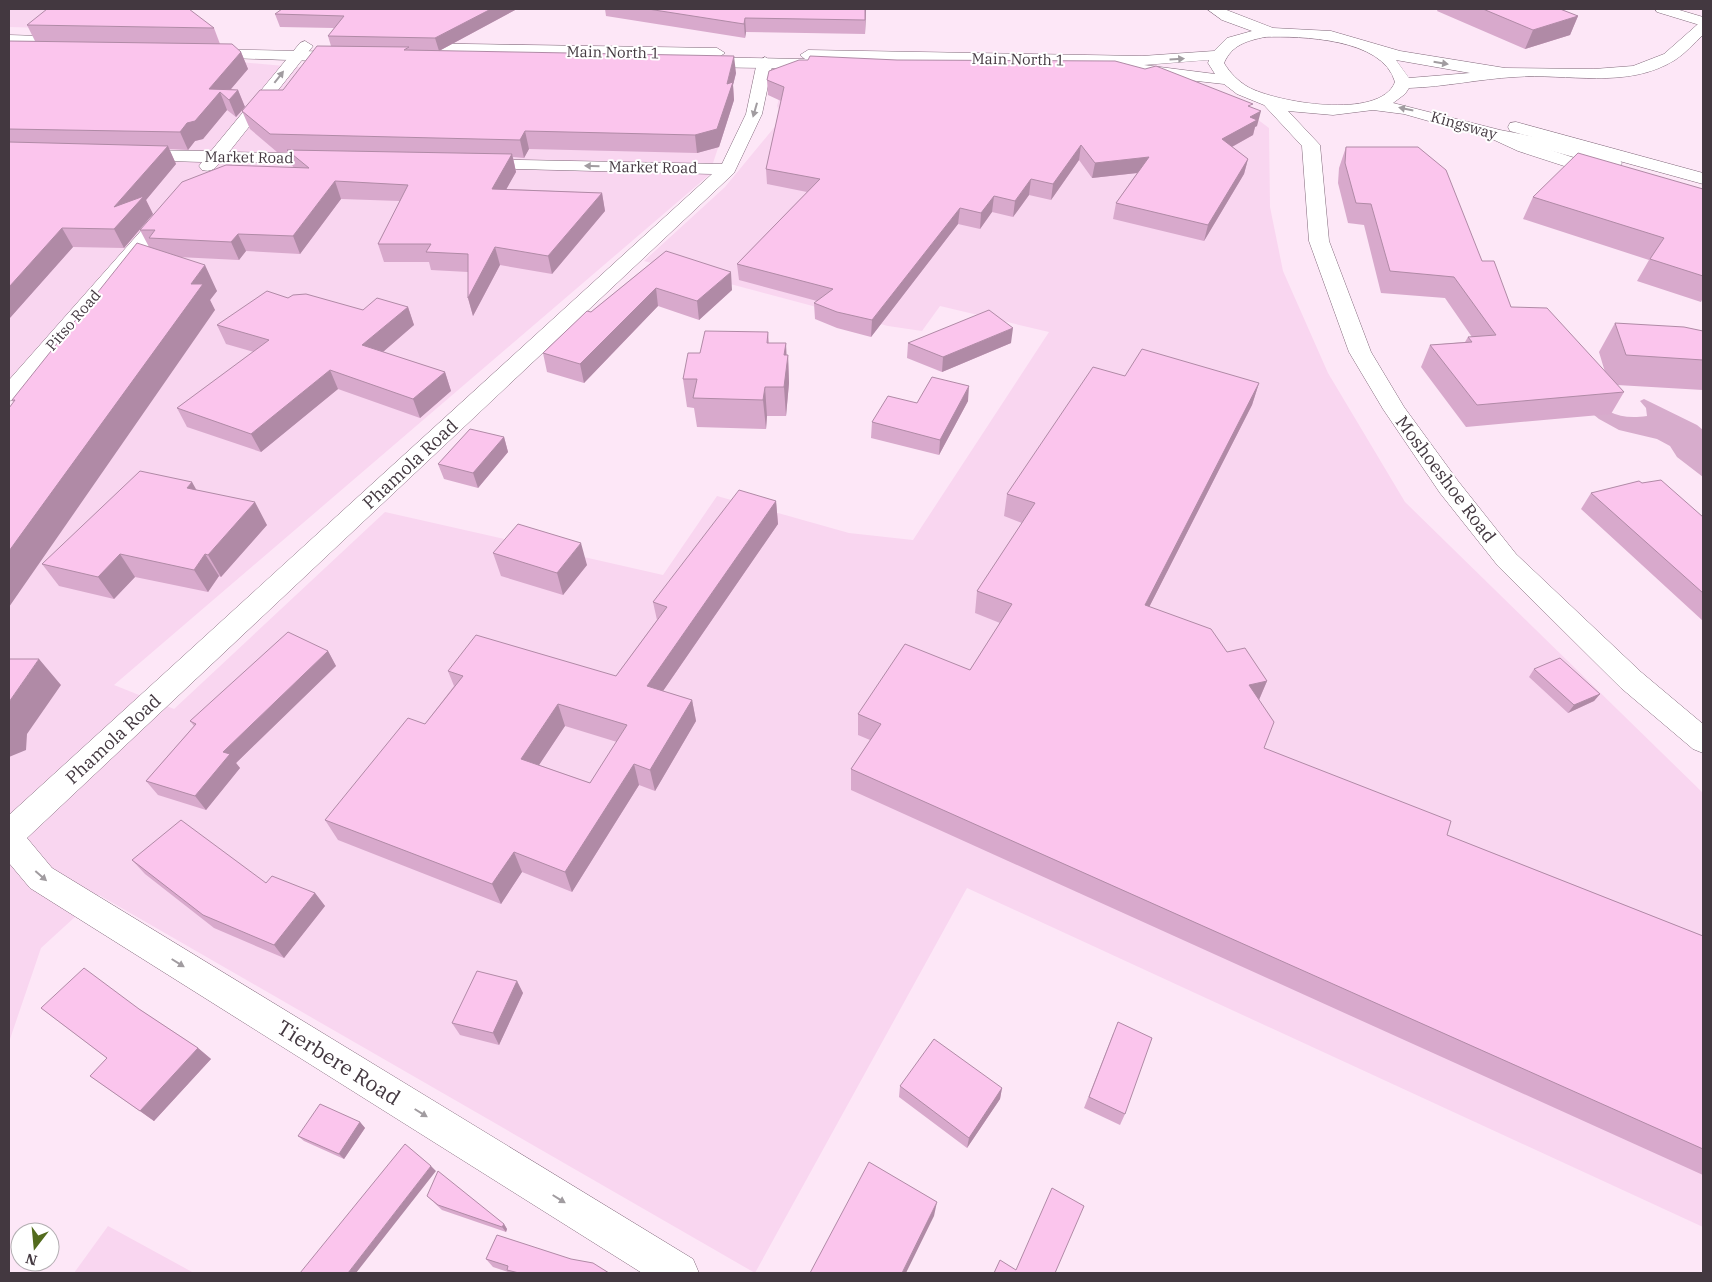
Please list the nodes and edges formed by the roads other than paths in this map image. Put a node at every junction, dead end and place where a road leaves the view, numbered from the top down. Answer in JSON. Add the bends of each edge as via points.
{"nodes":[{"id":1,"x":1662,"y":9,"type":"edge"},
{"id":2,"x":1698,"y":9,"type":"edge"},
{"id":3,"x":1703,"y":10,"type":"edge"},
{"id":4,"x":1207,"y":11,"type":"edge"},
{"id":5,"x":1703,"y":22,"type":"edge"},
{"id":6,"x":1703,"y":27,"type":"edge"},
{"id":7,"x":1270,"y":32,"type":"junction"},
{"id":8,"x":9,"y":40,"type":"edge"},
{"id":9,"x":1235,"y":40,"type":"junction"},
{"id":10,"x":1360,"y":44,"type":"junction"},
{"id":11,"x":192,"y":49,"type":"edge"},
{"id":12,"x":9,"y":51,"type":"edge"},
{"id":13,"x":300,"y":51,"type":"junction"},
{"id":14,"x":360,"y":52,"type":"edge"},
{"id":15,"x":1217,"y":55,"type":"junction"},
{"id":16,"x":765,"y":62,"type":"junction"},
{"id":17,"x":1505,"y":73,"type":"junction"},
{"id":18,"x":1227,"y":80,"type":"junction"},
{"id":19,"x":1402,"y":84,"type":"junction"},
{"id":20,"x":1426,"y":94,"type":"junction"},
{"id":21,"x":1269,"y":100,"type":"junction"},
{"id":22,"x":1372,"y":105,"type":"junction"},
{"id":23,"x":1339,"y":110,"type":"junction"},
{"id":24,"x":1504,"y":130,"type":"junction"},
{"id":25,"x":1320,"y":133,"type":"junction"},
{"id":26,"x":118,"y":155,"type":"edge"},
{"id":27,"x":216,"y":156,"type":"junction"},
{"id":28,"x":344,"y":160,"type":"edge"},
{"id":29,"x":463,"y":162,"type":"edge"},
{"id":30,"x":728,"y":169,"type":"junction"},
{"id":31,"x":198,"y":178,"type":"edge"},
{"id":32,"x":1618,"y":178,"type":"edge"},
{"id":33,"x":1703,"y":179,"type":"edge"},
{"id":34,"x":1703,"y":191,"type":"edge"},
{"id":35,"x":179,"y":200,"type":"edge"},
{"id":36,"x":9,"y":394,"type":"edge"},
{"id":37,"x":1703,"y":741,"type":"edge"},
{"id":38,"x":9,"y":835,"type":"edge"},
{"id":39,"x":9,"y":840,"type":"edge"},
{"id":40,"x":678,"y":1273,"type":"edge"}],
"edges":[{"from":1,"to":5,"type":"main road"},
{"from":2,"to":3,"type":"main road"},
{"from":4,"to":7,"type":"main road"},
{"from":4,"to":9,"type":"main road"},
{"from":6,"to":17,"type":"main road","via":[[1668,57],[1640,68],[1601,74]]},
{"from":7,"to":9,"type":"main road"},
{"from":7,"to":10,"type":"main road","via":[[1316,34]]},
{"from":8,"to":12,"type":"main road","via":[[88,47]]},
{"from":9,"to":15,"type":"main road"},
{"from":10,"to":17,"type":"main road","one_way":true,"via":[[1406,57]]},
{"from":10,"to":19,"type":"main road","via":[[1393,62],[1401,73]]},
{"from":11,"to":13,"type":"main road"},
{"from":13,"to":14,"type":"main road"},
{"from":27,"to":13,"type":"main road","one_way":true},
{"from":16,"to":15,"type":"main road","name":"Main North 1","one_way":true,"via":[[395,53],[1142,61]]},
{"from":15,"to":18,"type":"main road","via":[[1216,63]]},
{"from":16,"to":18,"type":"main road","name":"Main North 1","via":[[1137,69]]},
{"from":16,"to":30,"type":"main road","name":"Phamola Road","one_way":true,"via":[[754,114]]},
{"from":17,"to":20,"type":"main road"},
{"from":18,"to":21,"type":"main road"},
{"from":19,"to":20,"type":"main road","name":"Kingsway"},
{"from":19,"to":22,"type":"main road","via":[[1397,93]]},
{"from":20,"to":24,"type":"main road","name":"Kingsway"},
{"from":21,"to":23,"type":"main road","via":[[1307,108]]},
{"from":21,"to":25,"type":"main road"},
{"from":22,"to":23,"type":"main road"},
{"from":24,"to":22,"type":"main road","name":"Kingsway","one_way":true},
{"from":23,"to":25,"type":"main road"},
{"from":24,"to":32,"type":"main road","via":[[1524,147]]},
{"from":24,"to":33,"type":"main road"},
{"from":24,"to":34,"type":"main road","name":"Kingsway"},
{"from":25,"to":37,"type":"main road","name":"Moshoeshoe Road","via":[[1319,241],[1360,352],[1394,409],[1449,487],[1507,560],[1631,680]]},
{"from":26,"to":27,"type":"main road","name":"Market Road"},
{"from":27,"to":28,"type":"main road","name":"Market Road"},
{"from":27,"to":31,"type":"main road"},
{"from":30,"to":29,"type":"main road","name":"Market Road","one_way":true},
{"from":30,"to":38,"type":"main road","name":"Phamola Road"},
{"from":35,"to":36,"type":"main road","name":"Pitso Road"},
{"from":39,"to":40,"type":"main road","name":"Tierbere Road","one_way":true,"via":[[41,878]]}]}
